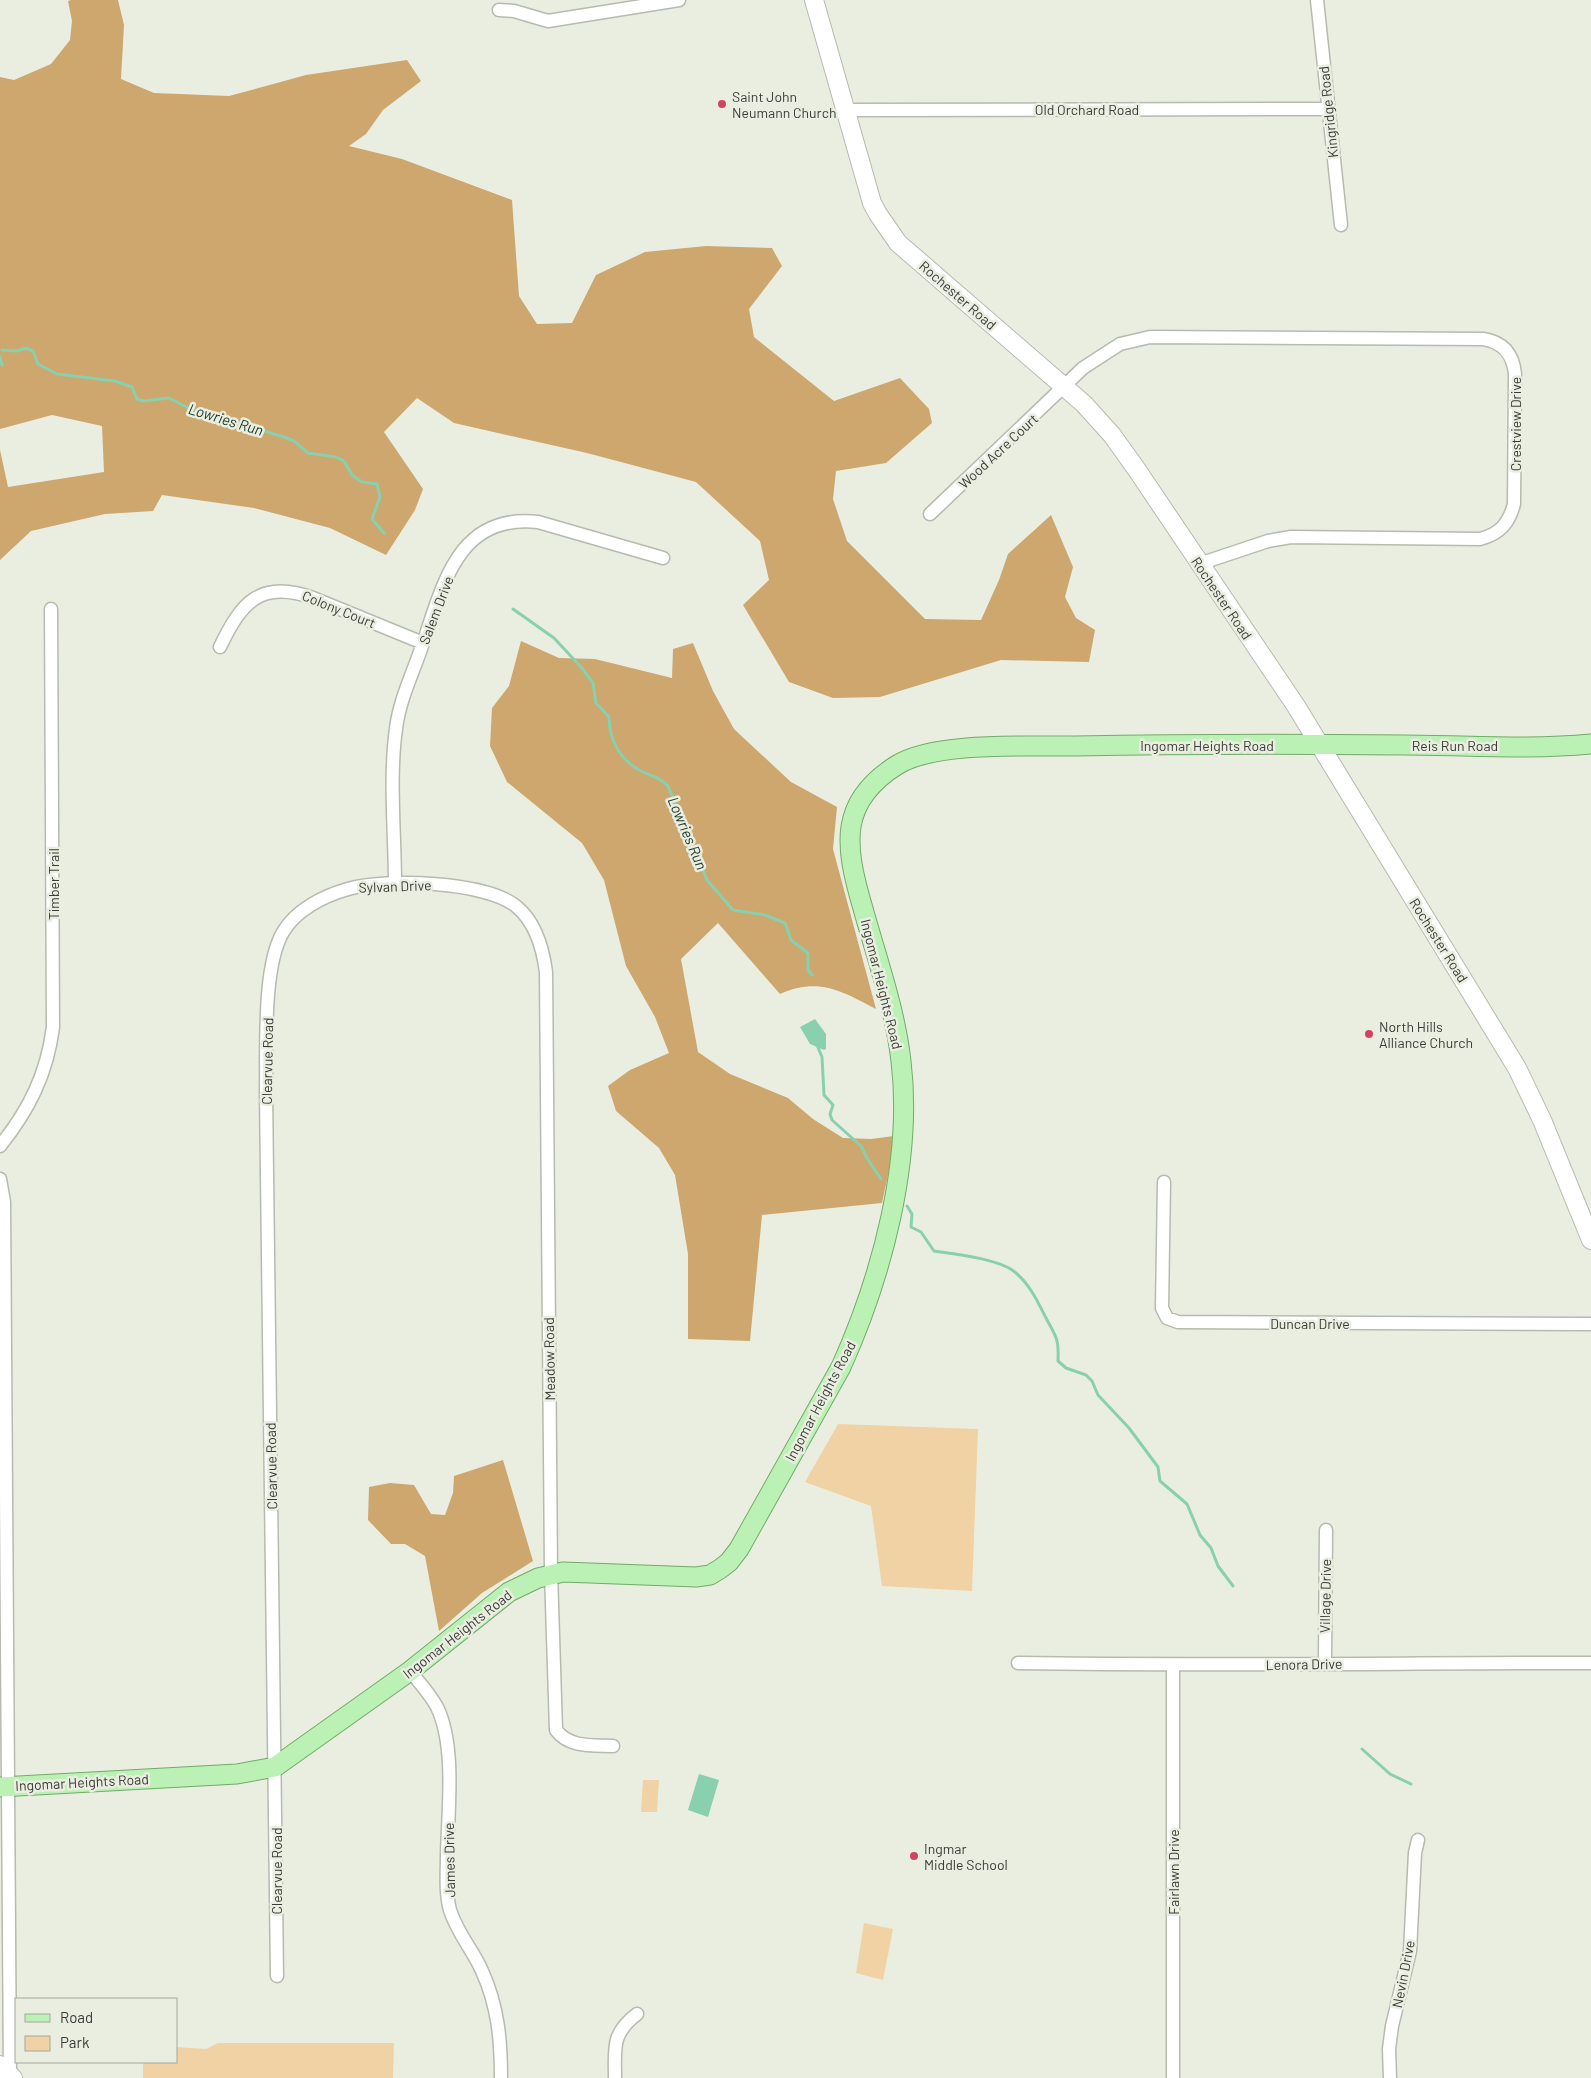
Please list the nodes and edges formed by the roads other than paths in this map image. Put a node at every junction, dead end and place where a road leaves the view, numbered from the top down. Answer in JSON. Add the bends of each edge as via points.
{"nodes":[{"id":1,"x":679,"y":0,"type":"edge"},
{"id":2,"x":814,"y":0,"type":"edge"},
{"id":3,"x":1317,"y":0,"type":"edge"},
{"id":4,"x":499,"y":10,"type":"dead end"},
{"id":5,"x":847,"y":110,"type":"junction"},
{"id":6,"x":1328,"y":110,"type":"junction"},
{"id":7,"x":1341,"y":225,"type":"dead end"},
{"id":8,"x":1065,"y":388,"type":"junction"},
{"id":9,"x":930,"y":514,"type":"dead end"},
{"id":10,"x":663,"y":558,"type":"dead end"},
{"id":11,"x":1199,"y":564,"type":"junction"},
{"id":12,"x":51,"y":609,"type":"dead end"},
{"id":13,"x":423,"y":643,"type":"junction"},
{"id":14,"x":220,"y":648,"type":"dead end"},
{"id":15,"x":1319,"y":744,"type":"junction"},
{"id":16,"x":1591,"y":744,"type":"edge"},
{"id":17,"x":395,"y":884,"type":"junction"},
{"id":18,"x":533,"y":928,"type":"joint"},
{"id":19,"x":274,"y":956,"type":"joint"},
{"id":20,"x":0,"y":1146,"type":"edge"},
{"id":21,"x":0,"y":1179,"type":"edge"},
{"id":22,"x":1164,"y":1182,"type":"dead end"},
{"id":23,"x":1591,"y":1240,"type":"edge"},
{"id":24,"x":1591,"y":1324,"type":"edge"},
{"id":25,"x":2,"y":1406,"type":"edge"},
{"id":26,"x":1326,"y":1530,"type":"dead end"},
{"id":27,"x":3,"y":1536,"type":"edge"},
{"id":28,"x":551,"y":1573,"type":"junction"},
{"id":29,"x":1018,"y":1663,"type":"dead end"},
{"id":30,"x":1325,"y":1663,"type":"junction"},
{"id":31,"x":1591,"y":1663,"type":"edge"},
{"id":32,"x":3,"y":1664,"type":"edge"},
{"id":33,"x":1173,"y":1665,"type":"junction"},
{"id":34,"x":410,"y":1671,"type":"junction"},
{"id":35,"x":613,"y":1746,"type":"dead end"},
{"id":36,"x":275,"y":1767,"type":"junction"},
{"id":37,"x":4,"y":1786,"type":"edge"},
{"id":38,"x":1418,"y":1840,"type":"dead end"},
{"id":39,"x":277,"y":1976,"type":"dead end"},
{"id":40,"x":636,"y":2014,"type":"dead end"},
{"id":41,"x":8,"y":2074,"type":"edge"},
{"id":42,"x":501,"y":2078,"type":"edge"},
{"id":43,"x":616,"y":2078,"type":"edge"},
{"id":44,"x":1173,"y":2078,"type":"edge"},
{"id":45,"x":1390,"y":2078,"type":"edge"}],
"edges":[{"from":1,"to":4,"type":"street","via":[[548,21]]},
{"from":2,"to":5,"type":"street","name":"Rochester Road"},
{"from":3,"to":6,"type":"street","name":"Kingridge Road"},
{"from":5,"to":6,"type":"street","name":"Old Orchard Road"},
{"from":5,"to":8,"type":"street","name":"Rochester Road","via":[[872,203],[895,239]]},
{"from":6,"to":7,"type":"street","name":"Kingridge Road"},
{"from":8,"to":9,"type":"street","name":"Wood Acre Court"},
{"from":8,"to":11,"type":"street","name":"Rochester Road","via":[[1112,435]]},
{"from":8,"to":11,"type":"street","name":"Crestview Drive","via":[[1107,351],[1120,344],[1150,337],[1483,339],[1494,341],[1509,353],[1515,374],[1514,504],[1507,523],[1495,533],[1480,539],[1291,537],[1268,541]]},
{"from":10,"to":13,"type":"street","name":"Salem Drive","via":[[538,522],[505,522],[489,528],[461,553]]},
{"from":11,"to":15,"type":"street","name":"Rochester Road"},
{"from":12,"to":20,"type":"street","name":"Timber Trail","via":[[54,1028],[47,1062],[35,1095]]},
{"from":13,"to":14,"type":"street","name":"Colony Court","via":[[297,592],[282,591],[246,604],[237,614]]},
{"from":13,"to":17,"type":"street","name":"Salem Drive","via":[[395,730]]},
{"from":15,"to":16,"type":"main road","name":"Reis Run Road"},
{"from":15,"to":23,"type":"street","name":"Rochester Road","via":[[1517,1068]]},
{"from":15,"to":28,"type":"main road","name":"Ingomar Heights Road","via":[[946,750],[901,762],[872,784],[852,815],[849,852],[901,1060],[904,1134],[890,1220],[852,1343],[762,1509],[729,1562],[710,1575],[696,1577]]},
{"from":17,"to":18,"type":"street","name":"Sylvan Drive","via":[[447,885],[492,894],[517,907]]},
{"from":17,"to":19,"type":"street","name":"Sylvan Drive","via":[[348,888],[309,906],[290,921]]},
{"from":18,"to":28,"type":"street","name":"Meadow Road","via":[[546,972]]},
{"from":19,"to":36,"type":"street","name":"Clearvue Road","via":[[266,1093]]},
{"from":21,"to":25,"type":"street","via":[[4,1202]]},
{"from":22,"to":24,"type":"street","name":"Duncan Drive","via":[[1162,1308],[1166,1318],[1178,1322]]},
{"from":25,"to":27,"type":"street"},
{"from":26,"to":30,"type":"street","name":"Village Drive"},
{"from":27,"to":32,"type":"street"},
{"from":28,"to":34,"type":"main road","name":"Ingomar Heights Road","via":[[509,1592]]},
{"from":28,"to":35,"type":"street","name":"Meadow Road","via":[[556,1730],[565,1741]]},
{"from":29,"to":33,"type":"street","name":"Lenora Drive"},
{"from":30,"to":31,"type":"street","name":"Lenora Drive"},
{"from":30,"to":33,"type":"street","name":"Lenora Drive"},
{"from":32,"to":37,"type":"street"},
{"from":33,"to":44,"type":"street","name":"Fairlawn Drive"},
{"from":34,"to":36,"type":"main road","name":"Ingomar Heights Road"},
{"from":34,"to":42,"type":"street","name":"James Drive","via":[[431,1698],[441,1718],[449,1776],[447,1870],[450,1909],[482,1969],[492,1996],[498,2021]]},
{"from":36,"to":37,"type":"main road","name":"Ingomar Heights Road","via":[[237,1774]]},
{"from":36,"to":39,"type":"street","name":"Clearvue Road"},
{"from":37,"to":41,"type":"street"},
{"from":38,"to":45,"type":"street","name":"Nevin Drive","via":[[1414,1853],[1410,1951],[1392,2026]]},
{"from":40,"to":43,"type":"street","via":[[620,2029],[615,2042]]}]}
